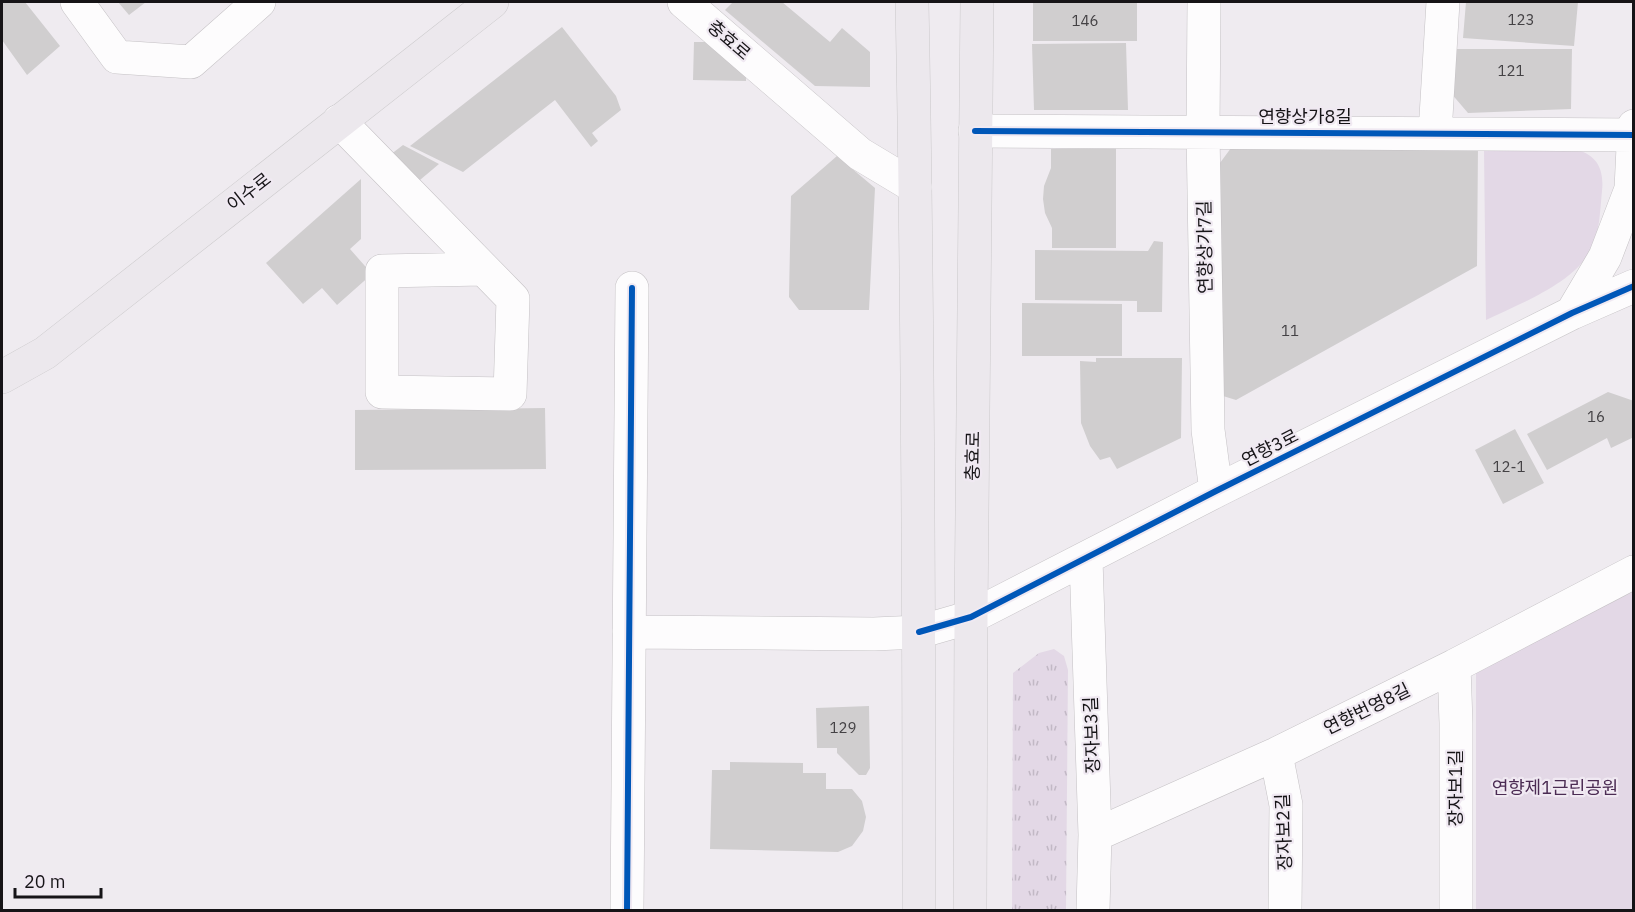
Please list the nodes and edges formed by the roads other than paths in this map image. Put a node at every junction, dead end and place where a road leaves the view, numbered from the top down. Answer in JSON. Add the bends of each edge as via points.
{"nodes":[{"id":1,"x":77,"y":2,"type":"edge"},
{"id":2,"x":259,"y":2,"type":"edge"},
{"id":3,"x":492,"y":2,"type":"edge"},
{"id":4,"x":684,"y":2,"type":"edge"},
{"id":5,"x":912,"y":2,"type":"edge"},
{"id":6,"x":976,"y":2,"type":"edge"},
{"id":7,"x":1204,"y":2,"type":"edge"},
{"id":8,"x":1443,"y":2,"type":"edge"},
{"id":9,"x":339,"y":121,"type":"junction"},
{"id":10,"x":1634,"y":126,"type":"edge"},
{"id":11,"x":975,"y":131,"type":"junction"},
{"id":12,"x":1203,"y":132,"type":"junction"},
{"id":13,"x":1435,"y":134,"type":"junction"},
{"id":14,"x":1633,"y":135,"type":"edge"},
{"id":15,"x":915,"y":187,"type":"junction"},
{"id":16,"x":1632,"y":198,"type":"edge"},
{"id":17,"x":483,"y":268,"type":"junction"},
{"id":18,"x":1634,"y":286,"type":"edge"},
{"id":19,"x":632,"y":288,"type":"dead end"},
{"id":20,"x":1572,"y":313,"type":"junction"},
{"id":21,"x":2,"y":377,"type":"edge"},
{"id":22,"x":1216,"y":491,"type":"junction"},
{"id":23,"x":1086,"y":559,"type":"junction"},
{"id":24,"x":1634,"y":572,"type":"edge"},
{"id":25,"x":971,"y":617,"type":"junction"},
{"id":26,"x":629,"y":632,"type":"junction"},
{"id":27,"x":919,"y":632,"type":"junction"},
{"id":28,"x":1454,"y":666,"type":"junction"},
{"id":29,"x":1276,"y":754,"type":"junction"},
{"id":30,"x":1095,"y":835,"type":"junction"},
{"id":31,"x":627,"y":910,"type":"edge"},
{"id":32,"x":919,"y":910,"type":"edge"},
{"id":33,"x":970,"y":910,"type":"edge"},
{"id":34,"x":1093,"y":910,"type":"edge"},
{"id":35,"x":1285,"y":910,"type":"edge"},
{"id":36,"x":1456,"y":910,"type":"edge"}],
"edges":[{"from":1,"to":2,"type":"street","via":[[117,57],[191,62]]},
{"from":3,"to":9,"type":"main road","name":"이수로"},
{"from":4,"to":15,"type":"street","name":"충효로","via":[[860,154]]},
{"from":5,"to":15,"type":"main road"},
{"from":6,"to":11,"type":"main road","name":"충효로"},
{"from":7,"to":12,"type":"street","name":"연향상가7길"},
{"from":8,"to":13,"type":"street"},
{"from":9,"to":17,"type":"street"},
{"from":9,"to":21,"type":"main road","name":"이수로","via":[[45,353]]},
{"from":10,"to":14,"type":"street"},
{"from":11,"to":12,"type":"street","name":"연향상가8길"},
{"from":11,"to":25,"type":"main road","name":"충효로"},
{"from":12,"to":13,"type":"street","name":"연향상가8길"},
{"from":12,"to":22,"type":"street","name":"연향상가7길","via":[[1208,430]]},
{"from":13,"to":14,"type":"street","name":"연향상가8길"},
{"from":14,"to":16,"type":"street"},
{"from":15,"to":27,"type":"main road"},
{"from":16,"to":20,"type":"street","via":[[1605,257]]},
{"from":17,"to":17,"type":"street","via":[[513,299],[510,394],[382,392],[382,272]]},
{"from":18,"to":20,"type":"street","name":"연향3로"},
{"from":19,"to":26,"type":"street"},
{"from":20,"to":22,"type":"street","name":"연향3로"},
{"from":22,"to":23,"type":"street","name":"연향3로"},
{"from":23,"to":25,"type":"street","name":"연향3로"},
{"from":23,"to":30,"type":"street","name":"장자보3길"},
{"from":24,"to":28,"type":"street","name":"연향번영8길"},
{"from":25,"to":27,"type":"street","name":"연향3로"},
{"from":25,"to":33,"type":"main road","name":"충효로"},
{"from":26,"to":27,"type":"street","name":"연향3로"},
{"from":26,"to":31,"type":"street"},
{"from":27,"to":32,"type":"main road"},
{"from":28,"to":29,"type":"street","name":"연향번영8길"},
{"from":28,"to":36,"type":"street","name":"장자보1길"},
{"from":29,"to":30,"type":"street","name":"연향번영8길"},
{"from":29,"to":35,"type":"street","name":"장자보2길","via":[[1286,805]]},
{"from":30,"to":34,"type":"street","name":"장자보3길"}]}
